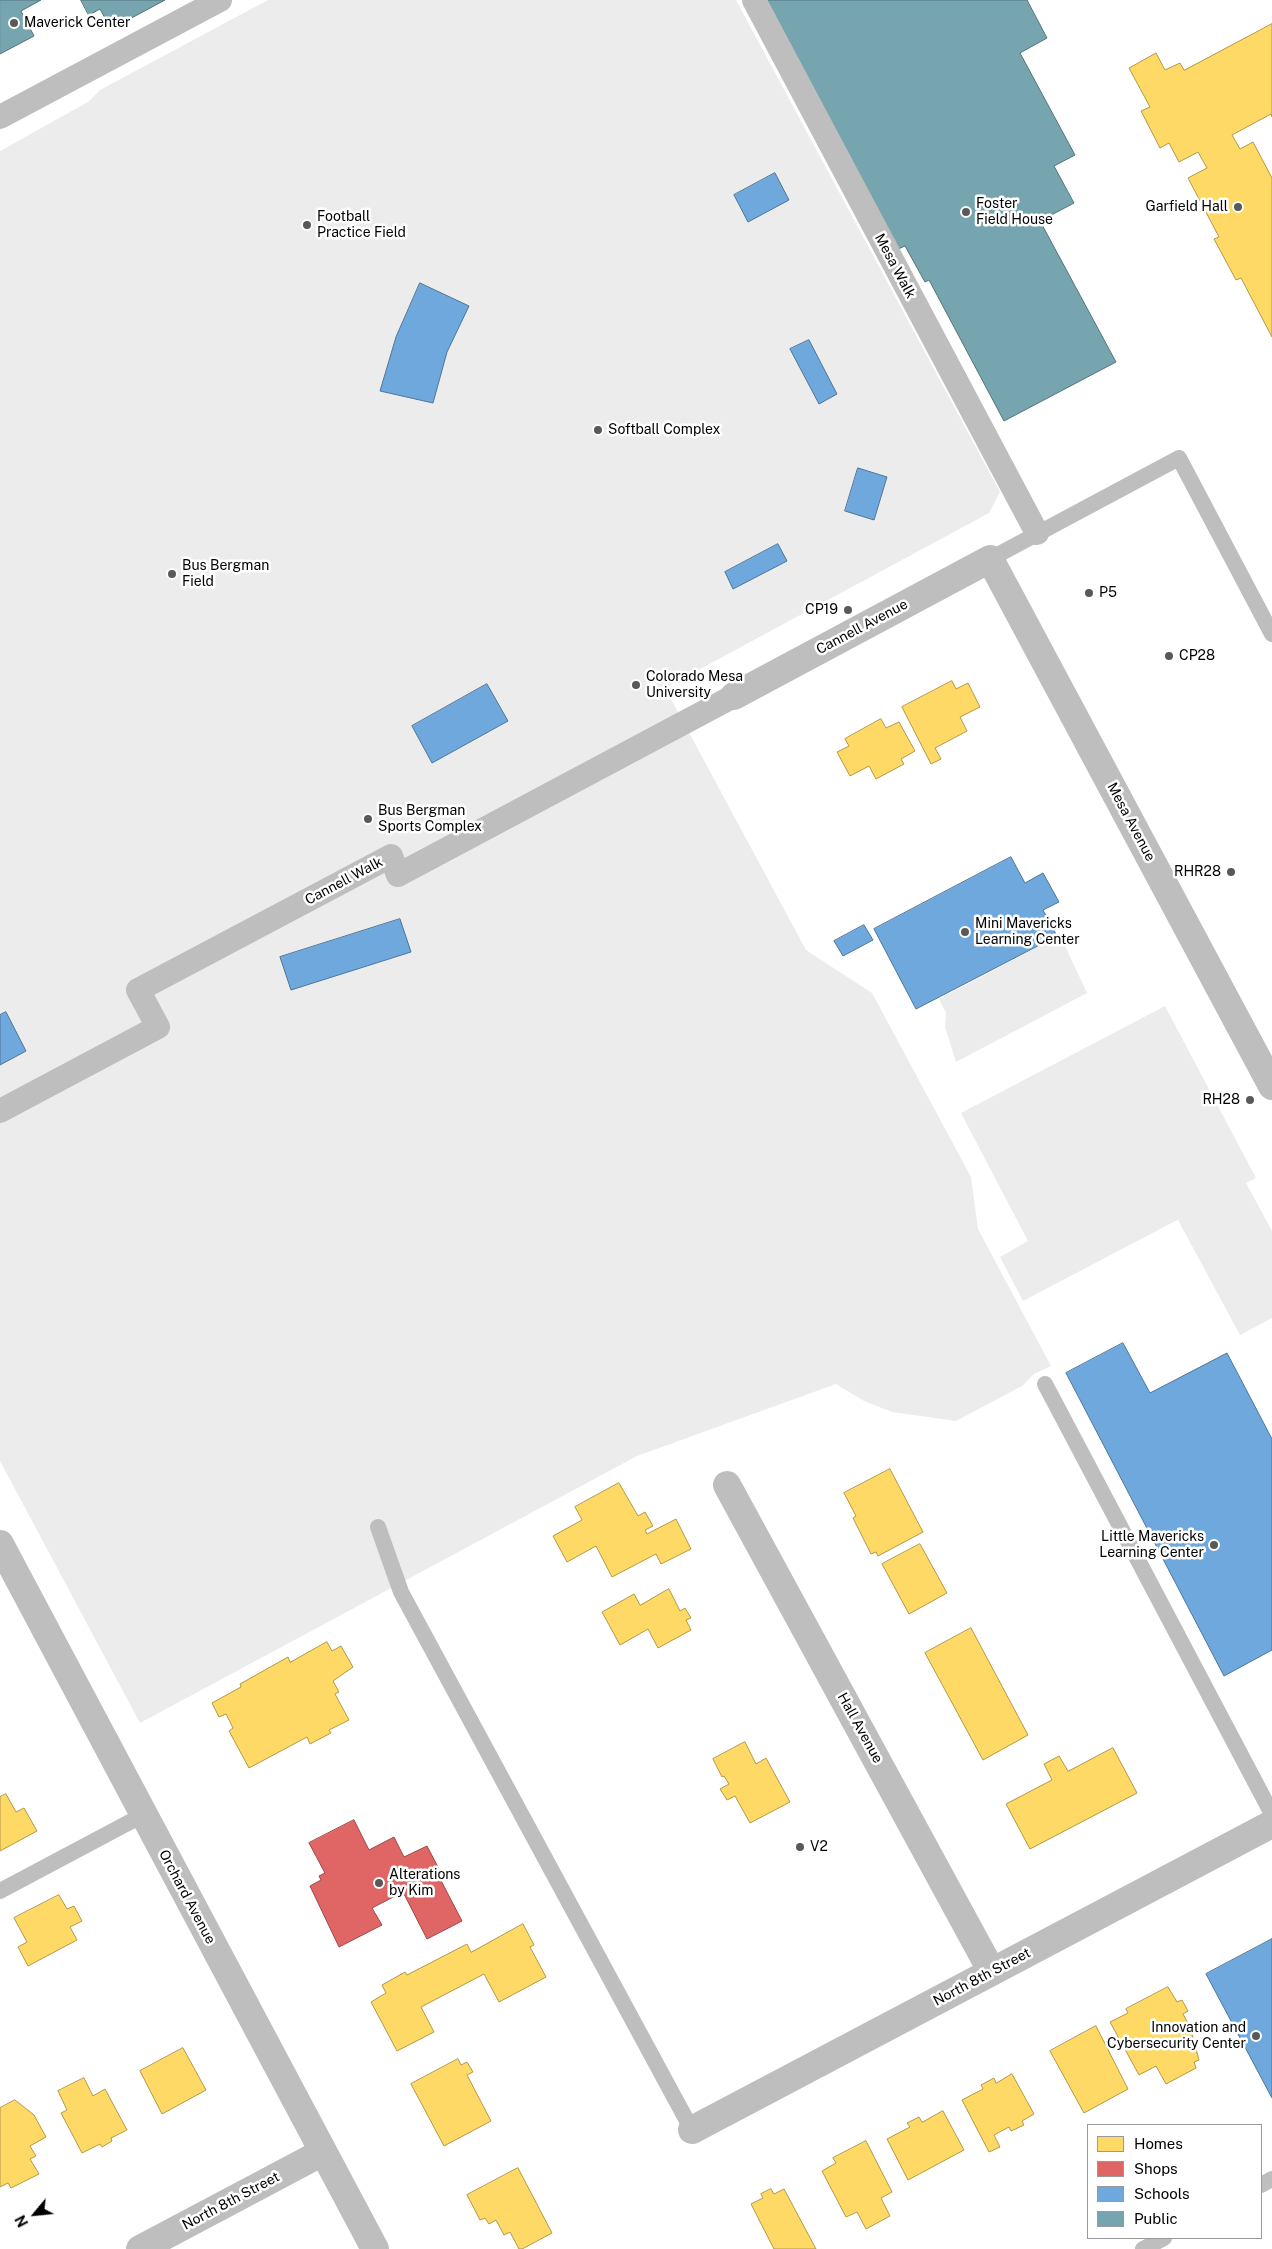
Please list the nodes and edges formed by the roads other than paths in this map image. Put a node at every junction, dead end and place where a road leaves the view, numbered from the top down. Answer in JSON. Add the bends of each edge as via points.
{"nodes":[{"id":1,"x":220,"y":0,"type":"edge"},
{"id":2,"x":754,"y":0,"type":"edge"},
{"id":3,"x":0,"y":117,"type":"edge"},
{"id":4,"x":1037,"y":533,"type":"junction"},
{"id":5,"x":990,"y":559,"type":"junction"},
{"id":6,"x":1272,"y":634,"type":"edge"},
{"id":7,"x":734,"y":696,"type":"joint"},
{"id":8,"x":1272,"y":1086,"type":"edge"},
{"id":9,"x":0,"y":1111,"type":"edge"},
{"id":10,"x":1045,"y":1384,"type":"dead end"},
{"id":11,"x":727,"y":1485,"type":"dead end"},
{"id":12,"x":378,"y":1527,"type":"dead end"},
{"id":13,"x":0,"y":1544,"type":"edge"},
{"id":14,"x":1272,"y":1814,"type":"edge"},
{"id":15,"x":143,"y":1815,"type":"junction"},
{"id":16,"x":1272,"y":1824,"type":"edge"},
{"id":17,"x":0,"y":1892,"type":"edge"},
{"id":18,"x":992,"y":1972,"type":"junction"},
{"id":19,"x":692,"y":2130,"type":"joint"},
{"id":20,"x":322,"y":2152,"type":"junction"},
{"id":21,"x":1162,"y":2239,"type":"edge"},
{"id":22,"x":140,"y":2249,"type":"edge"},
{"id":23,"x":375,"y":2249,"type":"edge"},
{"id":24,"x":1143,"y":2249,"type":"edge"}],
"edges":[{"from":1,"to":3,"type":"street"},
{"from":2,"to":4,"type":"street","name":"Mesa Walk"},
{"from":4,"to":5,"type":"lane"},
{"from":4,"to":6,"type":"lane","via":[[1179,458]]},
{"from":5,"to":7,"type":"street","name":"Cannell Avenue"},
{"from":5,"to":8,"type":"street","name":"Mesa Avenue"},
{"from":7,"to":9,"type":"street","name":"Cannell Walk","via":[[398,874],[391,856],[138,990],[158,1027]]},
{"from":10,"to":14,"type":"lane"},
{"from":11,"to":18,"type":"street","name":"Hall Avenue"},
{"from":12,"to":19,"type":"lane","via":[[401,1592]]},
{"from":13,"to":15,"type":"street","name":"Orchard Avenue"},
{"from":15,"to":17,"type":"lane"},
{"from":15,"to":20,"type":"street","name":"Orchard Avenue"},
{"from":16,"to":18,"type":"street","name":"North 8th Street"},
{"from":18,"to":19,"type":"street","name":"North 8th Street"},
{"from":20,"to":22,"type":"street","name":"North 8th Street"},
{"from":20,"to":23,"type":"street","name":"Orchard Avenue"},
{"from":21,"to":24,"type":"lane"}]}
